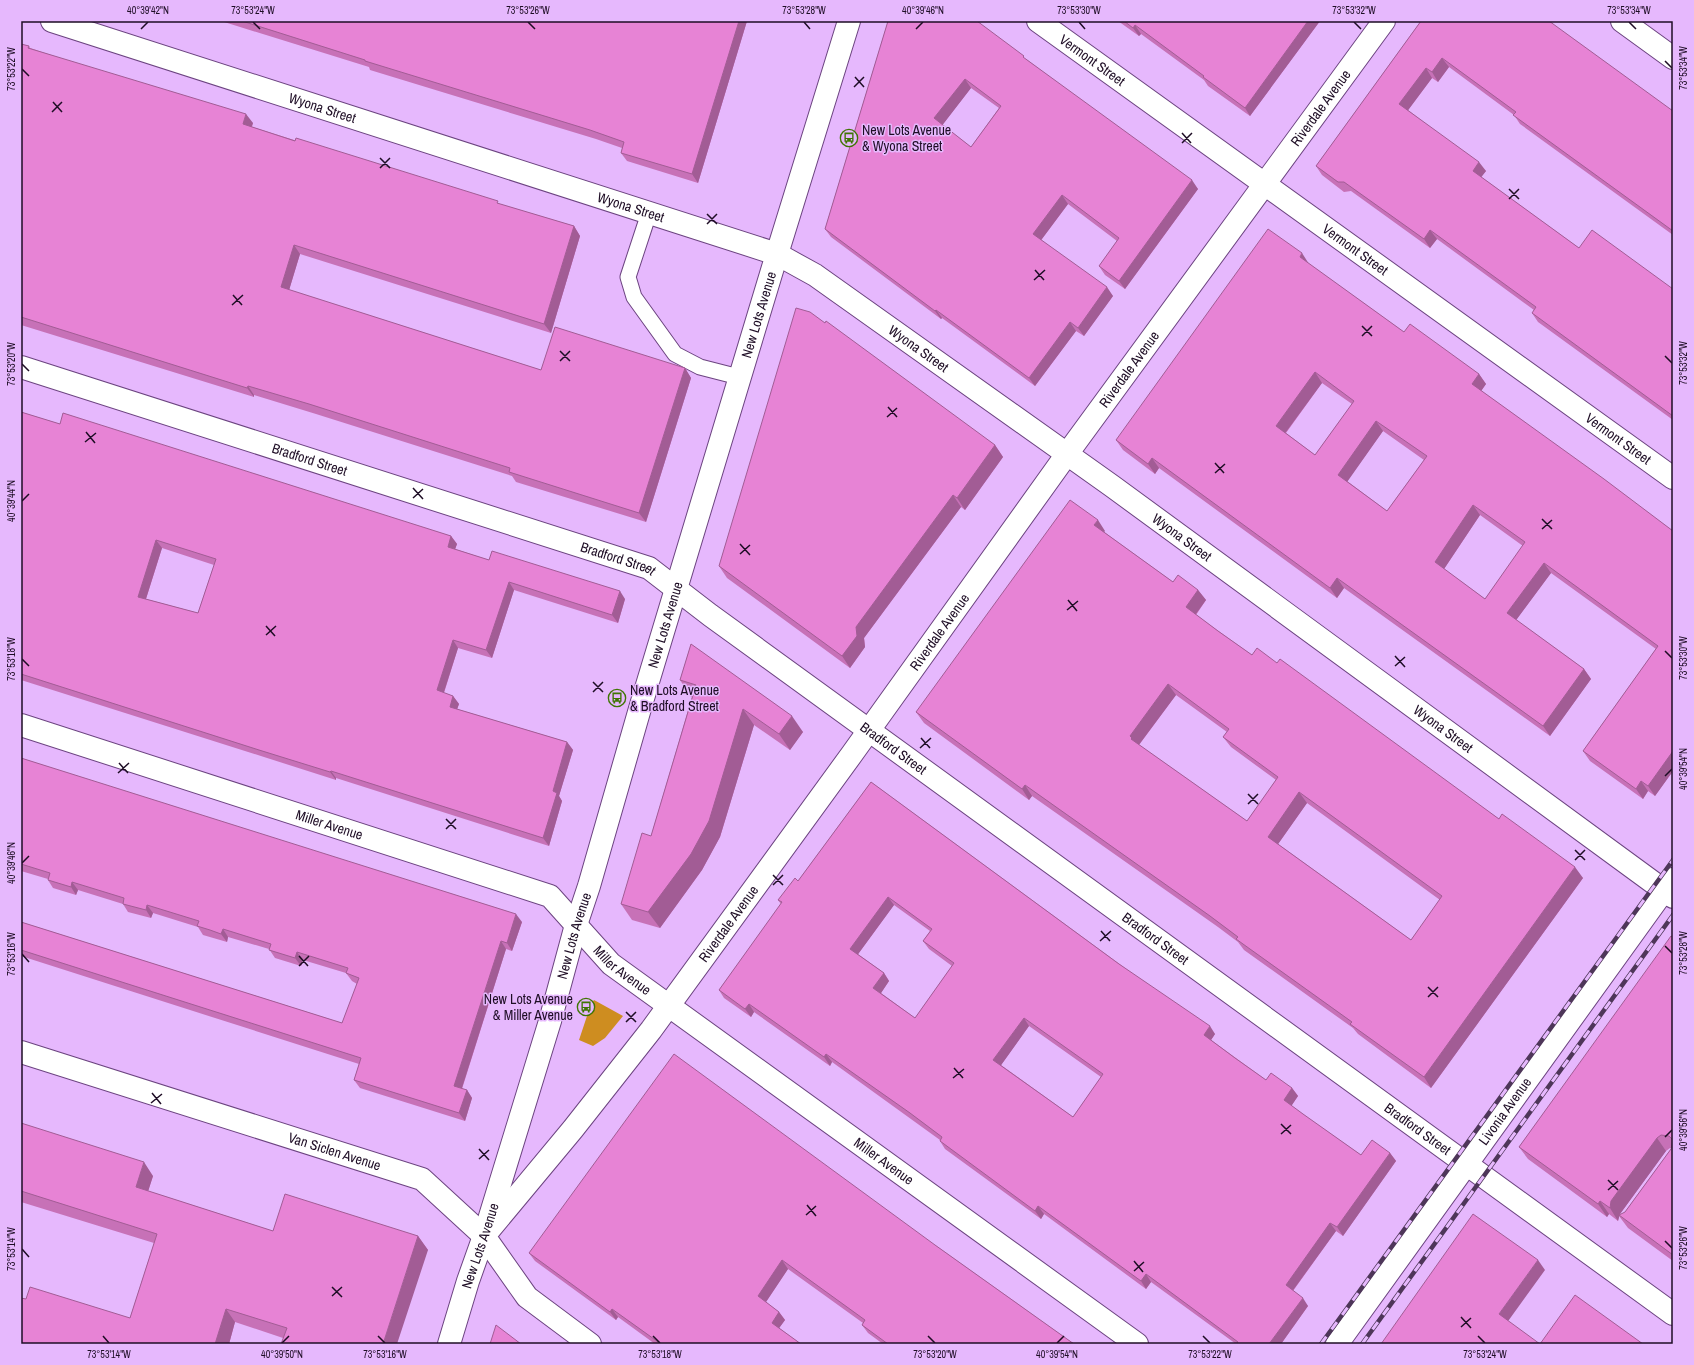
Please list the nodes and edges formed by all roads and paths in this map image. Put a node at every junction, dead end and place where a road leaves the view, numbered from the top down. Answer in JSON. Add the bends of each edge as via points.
{"nodes":[{"id":1,"x":52,"y":21,"type":"edge"},
{"id":2,"x":849,"y":21,"type":"edge"},
{"id":3,"x":1038,"y":21,"type":"edge"},
{"id":4,"x":1384,"y":21,"type":"edge"},
{"id":5,"x":1622,"y":21,"type":"edge"},
{"id":6,"x":1673,"y":58,"type":"edge"},
{"id":7,"x":1265,"y":184,"type":"junction"},
{"id":8,"x":649,"y":213,"type":"junction"},
{"id":9,"x":777,"y":254,"type":"junction"},
{"id":10,"x":21,"y":367,"type":"edge"},
{"id":11,"x":739,"y":377,"type":"junction"},
{"id":12,"x":1067,"y":454,"type":"junction"},
{"id":13,"x":1673,"y":478,"type":"edge"},
{"id":14,"x":676,"y":589,"type":"junction"},
{"id":15,"x":21,"y":725,"type":"edge"},
{"id":16,"x":869,"y":730,"type":"junction"},
{"id":17,"x":1670,"y":889,"type":"edge"},
{"id":18,"x":576,"y":925,"type":"junction"},
{"id":19,"x":668,"y":1005,"type":"junction"},
{"id":20,"x":21,"y":1052,"type":"edge"},
{"id":21,"x":1466,"y":1164,"type":"junction"},
{"id":22,"x":484,"y":1236,"type":"junction"},
{"id":23,"x":1673,"y":1314,"type":"edge"},
{"id":24,"x":449,"y":1344,"type":"edge"},
{"id":25,"x":590,"y":1344,"type":"edge"},
{"id":26,"x":1137,"y":1344,"type":"edge"},
{"id":27,"x":1337,"y":1344,"type":"edge"}],
"edges":[{"from":1,"to":8,"type":"street","name":"Wyona Street"},
{"from":2,"to":9,"type":"street","name":"New Lots Avenue"},
{"from":3,"to":7,"type":"street","name":"Vermont Street"},
{"from":4,"to":7,"type":"street","name":"Riverdale Avenue"},
{"from":5,"to":6,"type":"street"},
{"from":7,"to":12,"type":"street","name":"Riverdale Avenue"},
{"from":7,"to":13,"type":"street","name":"Vermont Street"},
{"from":8,"to":9,"type":"street","name":"Wyona Street"},
{"from":8,"to":11,"type":"lane","via":[[628,277],[634,298],[675,354],[700,367]]},
{"from":9,"to":11,"type":"street","name":"New Lots Avenue"},
{"from":9,"to":12,"type":"street","name":"Wyona Street","via":[[815,275]]},
{"from":10,"to":14,"type":"street","name":"Bradford Street","via":[[649,568]]},
{"from":11,"to":14,"type":"street","name":"New Lots Avenue"},
{"from":12,"to":16,"type":"street","name":"Riverdale Avenue"},
{"from":12,"to":17,"type":"street","name":"Wyona Street"},
{"from":14,"to":16,"type":"street","name":"Bradford Street"},
{"from":14,"to":18,"type":"street","name":"New Lots Avenue"},
{"from":15,"to":18,"type":"street","name":"Miller Avenue","via":[[550,896]]},
{"from":16,"to":19,"type":"street","name":"Riverdale Avenue"},
{"from":16,"to":21,"type":"street","name":"Bradford Street"},
{"from":17,"to":21,"type":"street","name":"Livonia Avenue"},
{"from":18,"to":19,"type":"street","name":"Miller Avenue","via":[[611,964]]},
{"from":18,"to":22,"type":"street","name":"New Lots Avenue","via":[[550,1021]]},
{"from":19,"to":22,"type":"street","name":"Riverdale Avenue","via":[[573,1129]]},
{"from":19,"to":26,"type":"street","name":"Miller Avenue"},
{"from":20,"to":22,"type":"street","name":"Van Siclen Avenue","via":[[422,1179]]},
{"from":21,"to":23,"type":"street","name":"Bradford Street"},
{"from":21,"to":27,"type":"street","name":"Livonia Avenue"},
{"from":22,"to":24,"type":"street","name":"New Lots Avenue"},
{"from":22,"to":25,"type":"street","name":"Van Siclen Avenue","via":[[527,1297]]}]}
